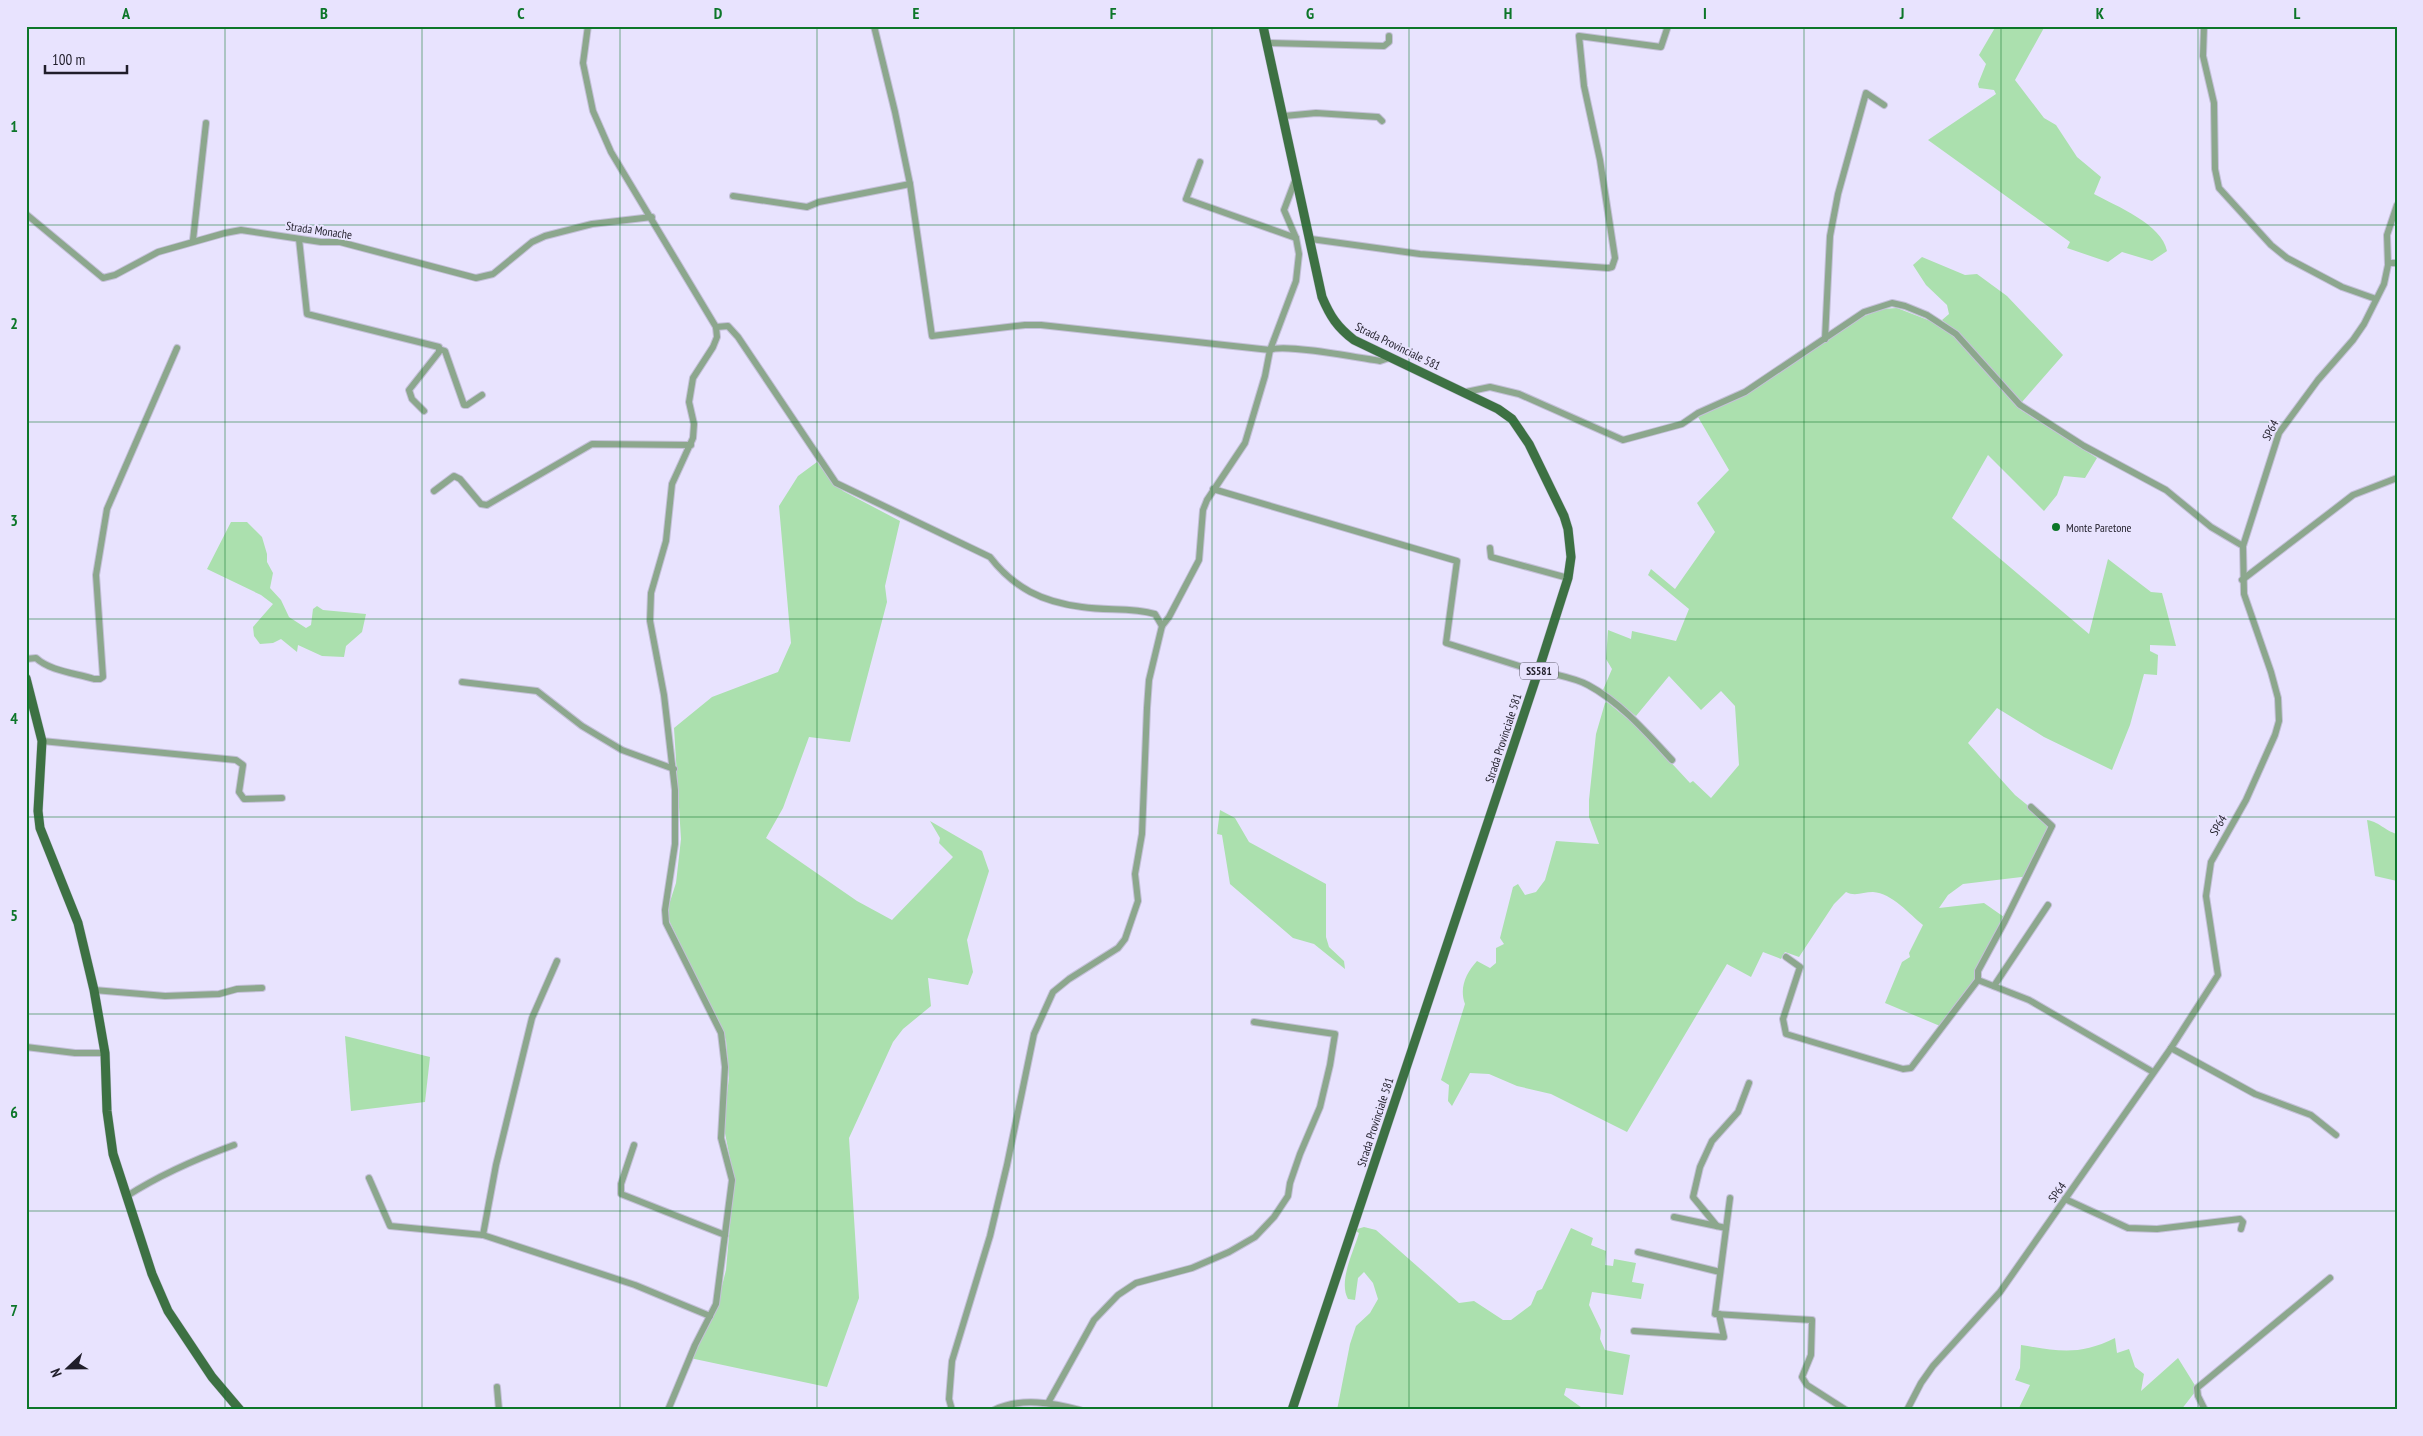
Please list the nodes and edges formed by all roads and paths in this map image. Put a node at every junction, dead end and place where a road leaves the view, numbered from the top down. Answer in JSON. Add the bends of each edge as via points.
{"nodes":[{"id":1,"x":588,"y":26,"type":"edge"},
{"id":2,"x":874,"y":26,"type":"edge"},
{"id":3,"x":1264,"y":26,"type":"edge"},
{"id":4,"x":1668,"y":26,"type":"edge"},
{"id":5,"x":2204,"y":26,"type":"edge"},
{"id":6,"x":1389,"y":36,"type":"dead end"},
{"id":7,"x":1267,"y":42,"type":"junction"},
{"id":8,"x":1884,"y":104,"type":"dead end"},
{"id":9,"x":1284,"y":116,"type":"junction"},
{"id":10,"x":1382,"y":122,"type":"dead end"},
{"id":11,"x":206,"y":124,"type":"dead end"},
{"id":12,"x":1200,"y":162,"type":"dead end"},
{"id":13,"x":1296,"y":178,"type":"junction"},
{"id":14,"x":910,"y":184,"type":"junction"},
{"id":15,"x":733,"y":196,"type":"dead end"},
{"id":16,"x":2397,"y":204,"type":"edge"},
{"id":17,"x":26,"y":214,"type":"edge"},
{"id":18,"x":652,"y":217,"type":"junction"},
{"id":19,"x":1296,"y":238,"type":"junction"},
{"id":20,"x":300,"y":239,"type":"junction"},
{"id":21,"x":1311,"y":239,"type":"junction"},
{"id":22,"x":193,"y":240,"type":"junction"},
{"id":23,"x":2388,"y":263,"type":"junction"},
{"id":24,"x":2397,"y":263,"type":"edge"},
{"id":25,"x":2376,"y":300,"type":"junction"},
{"id":26,"x":716,"y":327,"type":"junction"},
{"id":27,"x":1825,"y":339,"type":"junction"},
{"id":28,"x":177,"y":348,"type":"dead end"},
{"id":29,"x":439,"y":349,"type":"junction"},
{"id":30,"x":1270,"y":350,"type":"junction"},
{"id":31,"x":1389,"y":358,"type":"junction"},
{"id":32,"x":1466,"y":392,"type":"junction"},
{"id":33,"x":482,"y":395,"type":"dead end"},
{"id":34,"x":424,"y":411,"type":"dead end"},
{"id":35,"x":691,"y":445,"type":"junction"},
{"id":36,"x":2397,"y":478,"type":"edge"},
{"id":37,"x":1213,"y":489,"type":"junction"},
{"id":38,"x":434,"y":490,"type":"dead end"},
{"id":39,"x":2243,"y":546,"type":"junction"},
{"id":40,"x":1490,"y":548,"type":"dead end"},
{"id":41,"x":1568,"y":578,"type":"junction"},
{"id":42,"x":2242,"y":580,"type":"junction"},
{"id":43,"x":1162,"y":626,"type":"junction"},
{"id":44,"x":26,"y":659,"type":"edge"},
{"id":45,"x":1539,"y":671,"type":"junction"},
{"id":46,"x":26,"y":678,"type":"edge"},
{"id":47,"x":462,"y":682,"type":"dead end"},
{"id":48,"x":42,"y":741,"type":"junction"},
{"id":49,"x":1672,"y":760,"type":"dead end"},
{"id":50,"x":674,"y":769,"type":"junction"},
{"id":51,"x":282,"y":798,"type":"dead end"},
{"id":52,"x":2031,"y":807,"type":"dead end"},
{"id":53,"x":2048,"y":905,"type":"dead end"},
{"id":54,"x":1786,"y":957,"type":"dead end"},
{"id":55,"x":557,"y":960,"type":"dead end"},
{"id":56,"x":1978,"y":980,"type":"junction"},
{"id":57,"x":1994,"y":986,"type":"junction"},
{"id":58,"x":262,"y":988,"type":"dead end"},
{"id":59,"x":94,"y":990,"type":"junction"},
{"id":60,"x":1254,"y":1022,"type":"dead end"},
{"id":61,"x":26,"y":1048,"type":"edge"},
{"id":62,"x":2171,"y":1048,"type":"junction"},
{"id":63,"x":105,"y":1053,"type":"junction"},
{"id":64,"x":2153,"y":1072,"type":"junction"},
{"id":65,"x":1749,"y":1083,"type":"dead end"},
{"id":66,"x":2336,"y":1135,"type":"dead end"},
{"id":67,"x":234,"y":1145,"type":"dead end"},
{"id":68,"x":634,"y":1145,"type":"dead end"},
{"id":69,"x":369,"y":1178,"type":"dead end"},
{"id":70,"x":127,"y":1196,"type":"junction"},
{"id":71,"x":1730,"y":1198,"type":"dead end"},
{"id":72,"x":2065,"y":1199,"type":"junction"},
{"id":73,"x":1674,"y":1217,"type":"dead end"},
{"id":74,"x":1717,"y":1226,"type":"junction"},
{"id":75,"x":1726,"y":1228,"type":"junction"},
{"id":76,"x":2241,"y":1228,"type":"dead end"},
{"id":77,"x":483,"y":1235,"type":"junction"},
{"id":78,"x":725,"y":1235,"type":"junction"},
{"id":79,"x":1638,"y":1252,"type":"dead end"},
{"id":80,"x":1720,"y":1272,"type":"junction"},
{"id":81,"x":2330,"y":1278,"type":"dead end"},
{"id":82,"x":1719,"y":1314,"type":"junction"},
{"id":83,"x":710,"y":1316,"type":"junction"},
{"id":84,"x":1634,"y":1331,"type":"dead end"},
{"id":85,"x":497,"y":1387,"type":"dead end"},
{"id":86,"x":1048,"y":1403,"type":"junction"},
{"id":87,"x":240,"y":1410,"type":"edge"},
{"id":88,"x":499,"y":1410,"type":"edge"},
{"id":89,"x":668,"y":1410,"type":"edge"},
{"id":90,"x":952,"y":1410,"type":"edge"},
{"id":91,"x":994,"y":1410,"type":"edge"},
{"id":92,"x":1080,"y":1410,"type":"edge"},
{"id":93,"x":1292,"y":1410,"type":"edge"},
{"id":94,"x":1846,"y":1410,"type":"edge"},
{"id":95,"x":1907,"y":1410,"type":"edge"},
{"id":96,"x":2206,"y":1410,"type":"edge"}],
"edges":[{"from":1,"to":18,"type":"street","via":[[583,63],[593,111],[611,152]]},
{"from":2,"to":14,"type":"street"},
{"from":3,"to":7,"type":"main road","name":"Strada Provinciale 581","number":"SS581"},
{"from":4,"to":21,"type":"street","via":[[1662,47],[1579,36],[1584,86],[1600,160],[1613,248],[1612,266],[1420,254]]},
{"from":5,"to":25,"type":"street","via":[[2203,56],[2214,103],[2215,169],[2219,188],[2279,253],[2342,287]]},
{"from":6,"to":7,"type":"street","via":[[1384,46]]},
{"from":7,"to":9,"type":"main road","name":"Strada Provinciale 581","number":"SS581"},
{"from":8,"to":27,"type":"street","via":[[1866,93],[1838,194],[1828,246]]},
{"from":9,"to":10,"type":"street","via":[[1316,113],[1378,117]]},
{"from":9,"to":13,"type":"main road","name":"Strada Provinciale 581","number":"SS581"},
{"from":11,"to":22,"type":"street"},
{"from":12,"to":19,"type":"street","via":[[1186,199]]},
{"from":13,"to":19,"type":"street","via":[[1284,210]]},
{"from":13,"to":21,"type":"main road","name":"Strada Provinciale 581","number":"SS581"},
{"from":14,"to":15,"type":"street","via":[[807,207]]},
{"from":14,"to":30,"type":"street","via":[[932,336],[1041,325]]},
{"from":16,"to":23,"type":"street","name":"SP64","number":"SP64","via":[[2386,235]]},
{"from":17,"to":22,"type":"street","name":"Strada Monache","via":[[103,278],[116,275],[158,252]]},
{"from":18,"to":20,"type":"street","name":"Strada Monache","via":[[592,224],[545,236],[532,242],[493,274],[476,278],[340,242]]},
{"from":18,"to":26,"type":"street"},
{"from":19,"to":30,"type":"street","via":[[1298,270]]},
{"from":20,"to":22,"type":"street","name":"Strada Monache","via":[[241,230]]},
{"from":20,"to":29,"type":"street","via":[[307,314],[435,345]]},
{"from":21,"to":31,"type":"main road","name":"Strada Provinciale 581","number":"SS581","via":[[1322,296],[1330,316],[1339,329],[1354,340]]},
{"from":23,"to":24,"type":"street"},
{"from":23,"to":25,"type":"street","name":"SP64","number":"SP64","via":[[2384,284]]},
{"from":25,"to":39,"type":"street","name":"SP64","number":"SP64","via":[[2352,340],[2279,432]]},
{"from":26,"to":35,"type":"street","via":[[713,348],[693,378],[689,402],[694,424]]},
{"from":26,"to":43,"type":"street","via":[[728,326],[738,336],[836,483],[990,557],[1004,575],[1033,596],[1082,608],[1138,609],[1155,614]]},
{"from":27,"to":32,"type":"street","via":[[1745,392],[1698,413],[1682,424],[1623,440],[1519,394],[1490,387]]},
{"from":27,"to":39,"type":"street","via":[[1864,312],[1879,306],[1899,304],[1927,314],[1956,334],[2020,405],[2084,446],[2166,490],[2211,527]]},
{"from":28,"to":44,"type":"street","via":[[107,509],[96,575],[102,677],[94,679],[43,664],[36,658]]},
{"from":29,"to":33,"type":"street","via":[[445,352],[464,405]]},
{"from":29,"to":34,"type":"street","via":[[410,390],[412,399]]},
{"from":30,"to":31,"type":"street","via":[[1276,347],[1380,361]]},
{"from":30,"to":37,"type":"street","via":[[1245,443]]},
{"from":31,"to":32,"type":"main road","name":"Strada Provinciale 581","number":"SS581"},
{"from":32,"to":41,"type":"main road","name":"Strada Provinciale 581","number":"SS581","via":[[1512,419],[1528,444],[1559,504],[1568,529],[1571,557]]},
{"from":35,"to":38,"type":"street","via":[[592,444],[487,505],[481,504],[454,476]]},
{"from":35,"to":50,"type":"street","via":[[672,484],[666,541],[650,593],[650,621]]},
{"from":36,"to":42,"type":"street","via":[[2353,495]]},
{"from":37,"to":43,"type":"street","via":[[1203,510],[1200,560]]},
{"from":37,"to":45,"type":"street","via":[[1457,561],[1446,643]]},
{"from":39,"to":42,"type":"street","name":"SP64","number":"SP64"},
{"from":40,"to":41,"type":"street","via":[[1491,557]]},
{"from":41,"to":45,"type":"main road","name":"Strada Provinciale 581","number":"SS581"},
{"from":42,"to":62,"type":"street","name":"SP64","number":"SP64","via":[[2278,698],[2279,721],[2246,800],[2210,862],[2206,896],[2218,975]]},
{"from":43,"to":90,"type":"street","via":[[1149,680],[1142,834],[1135,874],[1138,902],[1118,948],[1053,992],[1034,1034],[996,1210],[952,1361],[949,1399]]},
{"from":45,"to":49,"type":"street","via":[[1595,690],[1636,722]]},
{"from":45,"to":93,"type":"main road","name":"Strada Provinciale 581","number":"SS581"},
{"from":46,"to":48,"type":"main road"},
{"from":47,"to":50,"type":"street","via":[[537,691],[582,726],[622,750]]},
{"from":48,"to":51,"type":"street","via":[[236,760],[242,765],[239,792],[244,799]]},
{"from":48,"to":59,"type":"main road","via":[[40,828],[78,923]]},
{"from":50,"to":78,"type":"street","via":[[675,844],[666,923],[721,1033],[725,1067],[721,1138],[732,1180]]},
{"from":52,"to":56,"type":"street","via":[[2052,826],[1978,971]]},
{"from":53,"to":57,"type":"street"},
{"from":54,"to":56,"type":"street","via":[[1800,966],[1783,1019],[1786,1034],[1906,1069],[1913,1066]]},
{"from":55,"to":77,"type":"street","via":[[532,1018],[496,1164]]},
{"from":56,"to":57,"type":"street"},
{"from":57,"to":64,"type":"street","via":[[2029,1000]]},
{"from":58,"to":59,"type":"street","via":[[165,996]]},
{"from":59,"to":63,"type":"main road"},
{"from":60,"to":86,"type":"street","via":[[1334,1034],[1320,1107],[1285,1201],[1269,1224],[1246,1243],[1192,1268],[1136,1283],[1118,1295],[1094,1320]]},
{"from":61,"to":63,"type":"street"},
{"from":62,"to":64,"type":"street","name":"SP64","number":"SP64"},
{"from":62,"to":66,"type":"street","via":[[2255,1094],[2311,1115]]},
{"from":63,"to":70,"type":"main road","via":[[110,1140]]},
{"from":64,"to":72,"type":"street","name":"SP64","number":"SP64"},
{"from":65,"to":74,"type":"street","via":[[1738,1112],[1712,1141],[1700,1167],[1692,1197]]},
{"from":67,"to":70,"type":"street","via":[[152,1180]]},
{"from":68,"to":78,"type":"street","via":[[621,1184],[621,1194]]},
{"from":69,"to":77,"type":"street","via":[[390,1226]]},
{"from":70,"to":87,"type":"main road","via":[[158,1292],[168,1311],[212,1377]]},
{"from":71,"to":75,"type":"street"},
{"from":72,"to":76,"type":"street","via":[[2128,1228],[2157,1229],[2240,1219],[2243,1222]]},
{"from":72,"to":95,"type":"street","name":"SP64","number":"SP64","via":[[2000,1292],[1921,1382]]},
{"from":73,"to":74,"type":"street"},
{"from":74,"to":75,"type":"street"},
{"from":75,"to":80,"type":"street"},
{"from":77,"to":83,"type":"street","via":[[635,1285]]},
{"from":78,"to":83,"type":"street","via":[[716,1304]]},
{"from":79,"to":80,"type":"street"},
{"from":80,"to":82,"type":"street","via":[[1714,1314]]},
{"from":81,"to":96,"type":"street","via":[[2197,1388]]},
{"from":82,"to":84,"type":"street","via":[[1724,1337]]},
{"from":82,"to":94,"type":"street","via":[[1812,1320],[1812,1355],[1803,1380],[1807,1386]]},
{"from":83,"to":89,"type":"street"},
{"from":85,"to":88,"type":"street"},
{"from":86,"to":91,"type":"street","via":[[1011,1404]]},
{"from":86,"to":92,"type":"street"}]}
